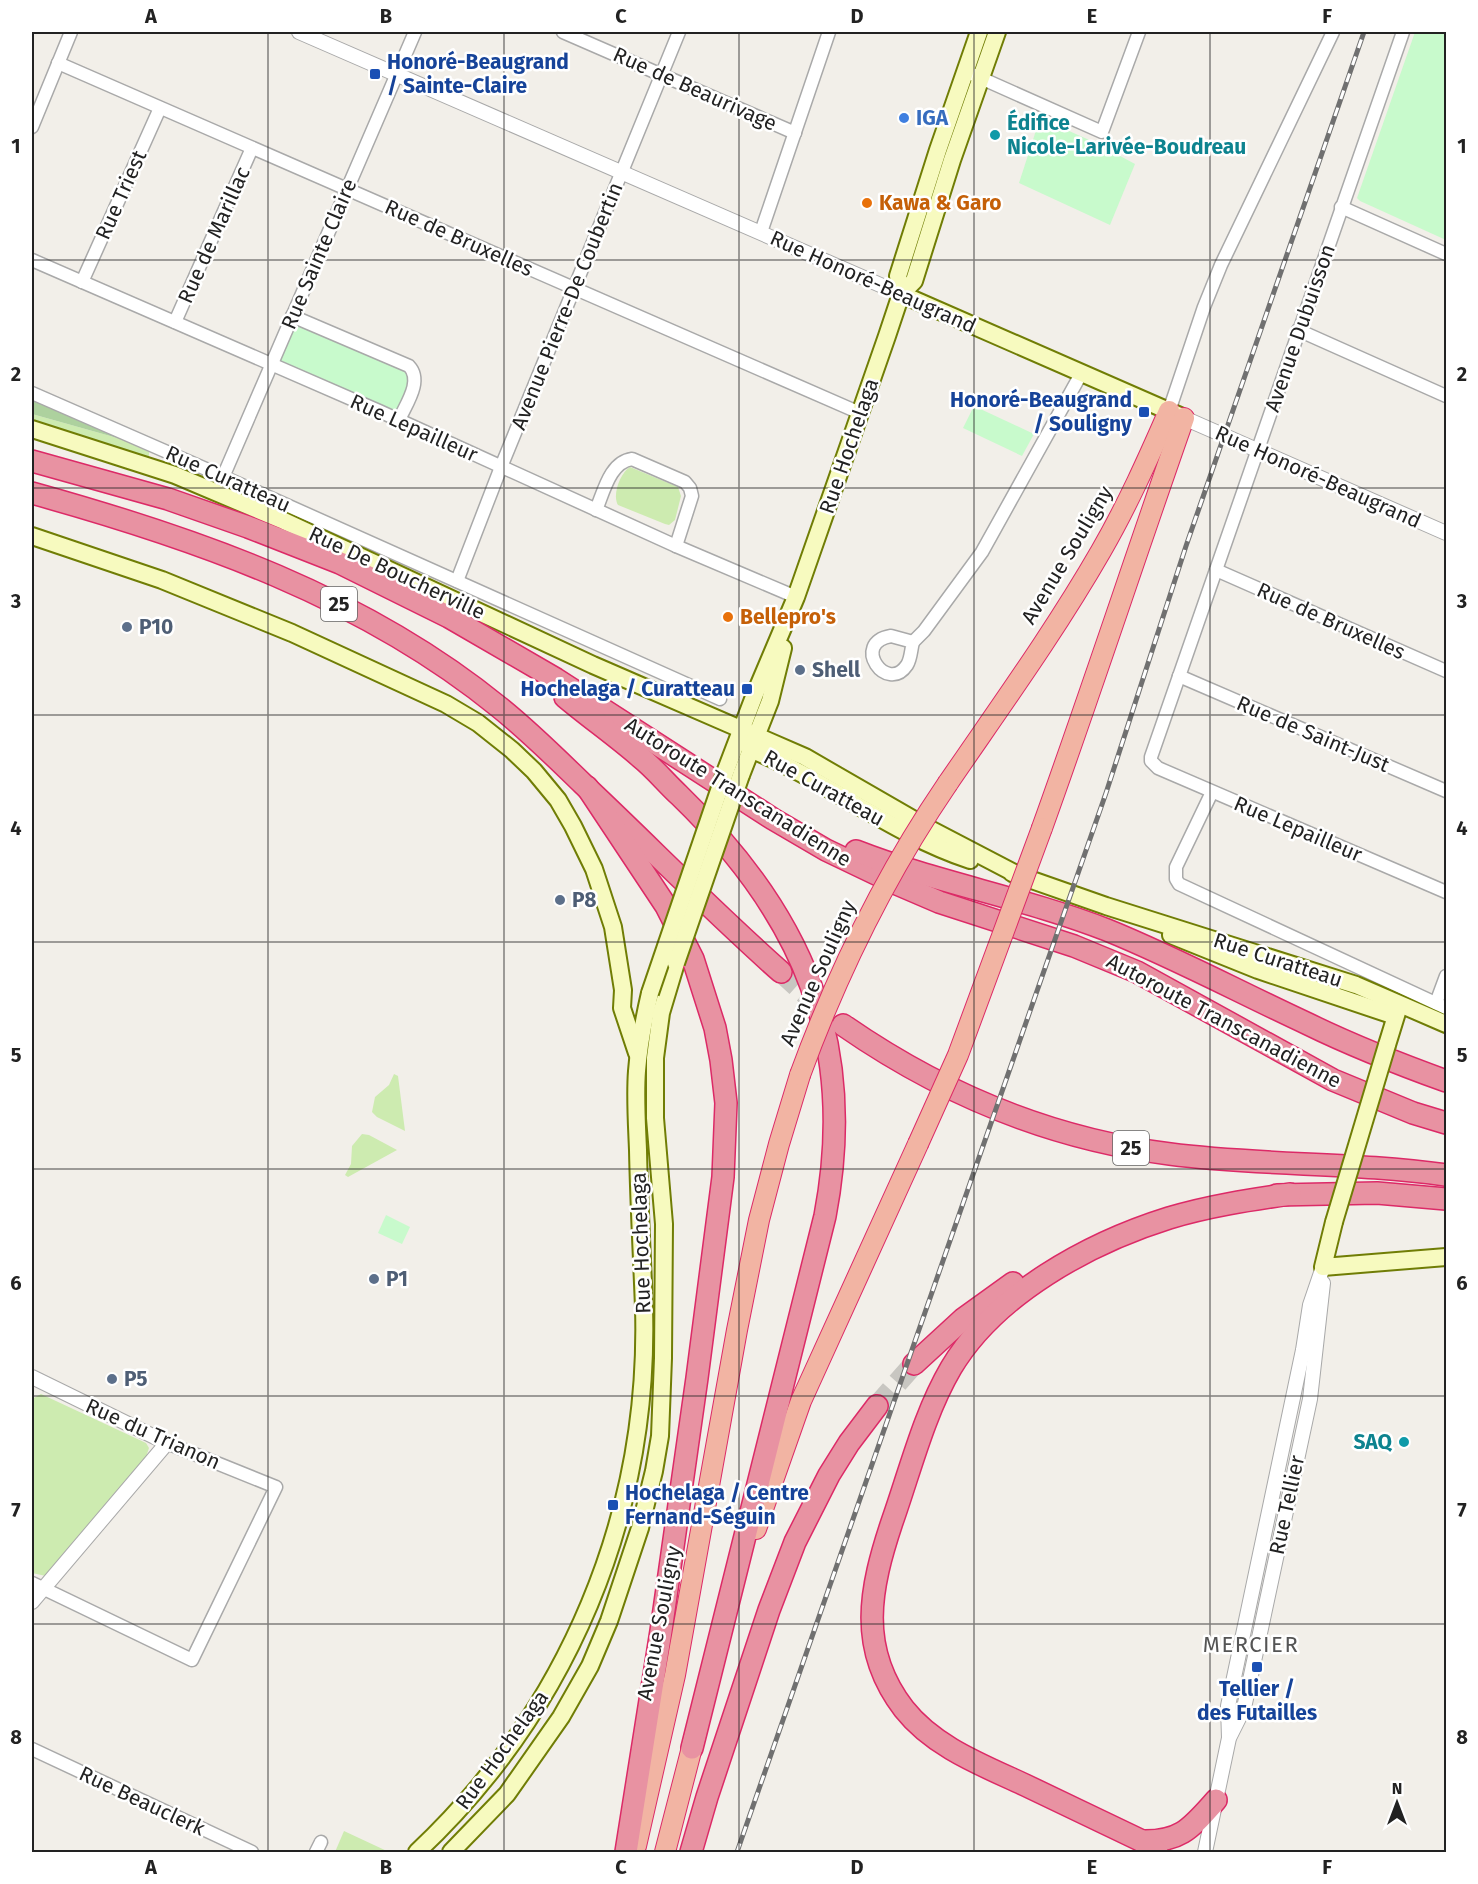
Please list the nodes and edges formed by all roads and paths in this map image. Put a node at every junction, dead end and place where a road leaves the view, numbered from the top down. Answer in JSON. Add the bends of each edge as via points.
{"nodes":[{"id":1,"x":71,"y":32,"type":"edge"},
{"id":2,"x":299,"y":32,"type":"edge"},
{"id":3,"x":415,"y":32,"type":"edge"},
{"id":4,"x":563,"y":32,"type":"edge"},
{"id":5,"x":679,"y":32,"type":"edge"},
{"id":6,"x":828,"y":32,"type":"edge"},
{"id":7,"x":979,"y":32,"type":"edge"},
{"id":8,"x":997,"y":32,"type":"edge"},
{"id":9,"x":1139,"y":32,"type":"edge"},
{"id":10,"x":1333,"y":32,"type":"edge"},
{"id":11,"x":1403,"y":32,"type":"edge"},
{"id":12,"x":58,"y":63,"type":"junction"},
{"id":13,"x":397,"y":74,"type":"junction"},
{"id":14,"x":661,"y":74,"type":"junction"},
{"id":15,"x":972,"y":74,"type":"junction"},
{"id":16,"x":160,"y":108,"type":"junction"},
{"id":17,"x":32,"y":127,"type":"edge"},
{"id":18,"x":795,"y":133,"type":"junction"},
{"id":19,"x":252,"y":148,"type":"junction"},
{"id":20,"x":622,"y":172,"type":"junction"},
{"id":21,"x":347,"y":189,"type":"junction"},
{"id":22,"x":1341,"y":207,"type":"junction"},
{"id":23,"x":761,"y":232,"type":"junction"},
{"id":24,"x":1446,"y":254,"type":"edge"},
{"id":25,"x":32,"y":260,"type":"edge"},
{"id":26,"x":82,"y":282,"type":"junction"},
{"id":27,"x":574,"y":288,"type":"junction"},
{"id":28,"x":901,"y":294,"type":"junction"},
{"id":29,"x":292,"y":316,"type":"junction"},
{"id":30,"x":175,"y":322,"type":"junction"},
{"id":31,"x":1298,"y":330,"type":"junction"},
{"id":32,"x":271,"y":364,"type":"junction"},
{"id":33,"x":1081,"y":374,"type":"junction"},
{"id":34,"x":32,"y":393,"type":"edge"},
{"id":35,"x":1446,"y":396,"type":"edge"},
{"id":36,"x":860,"y":413,"type":"junction"},
{"id":37,"x":1177,"y":415,"type":"junction"},
{"id":38,"x":399,"y":420,"type":"junction"},
{"id":39,"x":32,"y":429,"type":"edge"},
{"id":40,"x":1258,"y":450,"type":"junction"},
{"id":41,"x":32,"y":461,"type":"edge"},
{"id":42,"x":501,"y":467,"type":"junction"},
{"id":43,"x":223,"y":477,"type":"junction"},
{"id":44,"x":32,"y":493,"type":"edge"},
{"id":45,"x":596,"y":510,"type":"junction"},
{"id":46,"x":1446,"y":533,"type":"edge"},
{"id":47,"x":32,"y":536,"type":"edge"},
{"id":48,"x":676,"y":546,"type":"junction"},
{"id":49,"x":1216,"y":570,"type":"junction"},
{"id":50,"x":457,"y":581,"type":"junction"},
{"id":51,"x":796,"y":597,"type":"junction"},
{"id":52,"x":913,"y":642,"type":"dead end"},
{"id":53,"x":510,"y":652,"type":"junction"},
{"id":54,"x":1446,"y":671,"type":"edge"},
{"id":55,"x":1179,"y":676,"type":"junction"},
{"id":56,"x":720,"y":699,"type":"dead end"},
{"id":57,"x":750,"y":738,"type":"junction"},
{"id":58,"x":1151,"y":761,"type":"joint"},
{"id":59,"x":725,"y":774,"type":"junction"},
{"id":60,"x":587,"y":787,"type":"junction"},
{"id":61,"x":1446,"y":791,"type":"edge"},
{"id":62,"x":1212,"y":792,"type":"junction"},
{"id":63,"x":1446,"y":892,"type":"edge"},
{"id":64,"x":781,"y":972,"type":"tunnel mouth"},
{"id":65,"x":1446,"y":976,"type":"edge"},
{"id":66,"x":623,"y":990,"type":"junction"},
{"id":67,"x":655,"y":1003,"type":"junction"},
{"id":68,"x":1441,"y":1005,"type":"edge"},
{"id":69,"x":1397,"y":1010,"type":"junction"},
{"id":70,"x":843,"y":1024,"type":"tunnel mouth"},
{"id":71,"x":1446,"y":1024,"type":"edge"},
{"id":72,"x":638,"y":1057,"type":"junction"},
{"id":73,"x":1446,"y":1081,"type":"edge"},
{"id":74,"x":1446,"y":1123,"type":"edge"},
{"id":75,"x":1446,"y":1175,"type":"edge"},
{"id":76,"x":1290,"y":1194,"type":"junction"},
{"id":77,"x":1446,"y":1199,"type":"edge"},
{"id":78,"x":1446,"y":1257,"type":"edge"},
{"id":79,"x":1323,"y":1267,"type":"junction"},
{"id":80,"x":914,"y":1364,"type":"tunnel mouth"},
{"id":81,"x":32,"y":1378,"type":"edge"},
{"id":82,"x":877,"y":1406,"type":"tunnel mouth"},
{"id":83,"x":167,"y":1443,"type":"junction"},
{"id":84,"x":37,"y":1586,"type":"edge"},
{"id":85,"x":32,"y":1602,"type":"edge"},
{"id":86,"x":692,"y":1748,"type":"junction"},
{"id":87,"x":32,"y":1749,"type":"edge"},
{"id":88,"x":1216,"y":1800,"type":"junction"},
{"id":89,"x":1149,"y":1846,"type":"edge"},
{"id":90,"x":1208,"y":1849,"type":"edge"},
{"id":91,"x":252,"y":1852,"type":"edge"},
{"id":92,"x":417,"y":1852,"type":"edge"},
{"id":93,"x":451,"y":1852,"type":"edge"},
{"id":94,"x":626,"y":1852,"type":"edge"},
{"id":95,"x":634,"y":1852,"type":"edge"},
{"id":96,"x":664,"y":1852,"type":"edge"},
{"id":97,"x":691,"y":1852,"type":"edge"}],
"edges":[{"from":1,"to":12,"type":"street"},
{"from":2,"to":13,"type":"street","name":"Rue Honoré-Beaugrand"},
{"from":3,"to":13,"type":"street","name":"Rue Sainte Claire"},
{"from":4,"to":14,"type":"street","name":"Rue de Beaurivage"},
{"from":5,"to":14,"type":"street","name":"Avenue Pierre-De Coubertin"},
{"from":6,"to":18,"type":"street"},
{"from":7,"to":15,"type":"main road","name":"Rue Hochelaga"},
{"from":8,"to":15,"type":"main road","name":"Rue Hochelaga"},
{"from":9,"to":15,"type":"street","via":[[1102,132]]},
{"from":10,"to":37,"type":"street","name":"Avenue Souligny","via":[[1221,265],[1204,308]]},
{"from":11,"to":22,"type":"street","name":"Avenue Dubuisson"},
{"from":12,"to":16,"type":"street","name":"Rue de Bruxelles"},
{"from":12,"to":17,"type":"street"},
{"from":13,"to":20,"type":"street","name":"Rue Honoré-Beaugrand"},
{"from":13,"to":21,"type":"street","name":"Rue Sainte Claire"},
{"from":14,"to":18,"type":"street","name":"Rue de Beaurivage"},
{"from":14,"to":20,"type":"street","name":"Avenue Pierre-De Coubertin"},
{"from":15,"to":28,"type":"main road","name":"Rue Hochelaga","via":[[944,157],[914,281]]},
{"from":16,"to":19,"type":"street","name":"Rue de Bruxelles"},
{"from":16,"to":26,"type":"street","name":"Rue Triest"},
{"from":18,"to":23,"type":"street"},
{"from":19,"to":21,"type":"street","name":"Rue de Bruxelles"},
{"from":19,"to":30,"type":"street","name":"Rue de Marillac"},
{"from":20,"to":23,"type":"street","name":"Rue Honoré-Beaugrand"},
{"from":20,"to":27,"type":"street","name":"Avenue Pierre-De Coubertin"},
{"from":21,"to":27,"type":"street","name":"Rue de Bruxelles"},
{"from":21,"to":29,"type":"street","name":"Rue Sainte Claire"},
{"from":22,"to":24,"type":"street"},
{"from":22,"to":31,"type":"street","name":"Avenue Dubuisson"},
{"from":23,"to":28,"type":"street","name":"Rue Honoré-Beaugrand"},
{"from":25,"to":26,"type":"street","name":"Rue Lepailleur"},
{"from":26,"to":30,"type":"street","name":"Rue Lepailleur"},
{"from":27,"to":36,"type":"street","name":"Rue de Bruxelles"},
{"from":27,"to":42,"type":"street","name":"Avenue Pierre-De Coubertin"},
{"from":28,"to":33,"type":"main road","name":"Rue Honoré-Beaugrand"},
{"from":28,"to":36,"type":"main road","name":"Rue Hochelaga"},
{"from":29,"to":32,"type":"street","name":"Rue Sainte Claire"},
{"from":29,"to":38,"type":"street","via":[[409,366],[416,381]]},
{"from":30,"to":32,"type":"street","name":"Rue Lepailleur"},
{"from":31,"to":35,"type":"street"},
{"from":31,"to":40,"type":"street","name":"Avenue Dubuisson"},
{"from":32,"to":38,"type":"street","name":"Rue Lepailleur"},
{"from":32,"to":43,"type":"street","name":"Rue Sainte Claire"},
{"from":33,"to":37,"type":"main road","name":"Rue Honoré-Beaugrand"},
{"from":33,"to":52,"type":"street","via":[[982,552]]},
{"from":34,"to":43,"type":"street","name":"Rue Curatteau"},
{"from":36,"to":51,"type":"main road","name":"Rue Hochelaga"},
{"from":37,"to":40,"type":"street","name":"Rue Honoré-Beaugrand"},
{"from":37,"to":86,"type":"highway","name":"Avenue Souligny","bridge":true,"via":[[1083,714],[958,1055],[801,1401],[761,1511]]},
{"from":37,"to":95,"type":"highway","name":"Avenue Souligny","bridge":true,"via":[[1088,574],[904,852],[841,974],[800,1075],[759,1220],[675,1675]]},
{"from":38,"to":42,"type":"street","name":"Rue Lepailleur"},
{"from":39,"to":57,"type":"main road","name":"Rue De Boucherville","via":[[219,492]]},
{"from":40,"to":46,"type":"street","name":"Rue Honoré-Beaugrand"},
{"from":40,"to":49,"type":"street","name":"Avenue Dubuisson"},
{"from":41,"to":53,"type":"highway","name":"Autoroute Transcanadienne","number":"25","via":[[168,499],[288,542],[449,617]]},
{"from":42,"to":45,"type":"street","name":"Rue Lepailleur"},
{"from":42,"to":50,"type":"street","name":"Avenue Pierre-De Coubertin"},
{"from":43,"to":50,"type":"street","name":"Rue Curatteau"},
{"from":44,"to":60,"type":"highway","number":"25","via":[[208,548],[347,608],[411,645],[484,696]]},
{"from":45,"to":48,"type":"street","name":"Rue Lepailleur"},
{"from":45,"to":48,"type":"street","via":[[616,465],[623,460],[632,459],[685,482],[692,496]]},
{"from":47,"to":66,"type":"main road","via":[[152,576],[283,629],[446,704],[501,740],[552,792],[579,837],[607,906]]},
{"from":48,"to":51,"type":"street","name":"Rue Lepailleur"},
{"from":49,"to":54,"type":"street","name":"Rue de Bruxelles"},
{"from":49,"to":55,"type":"street","name":"Avenue Dubuisson"},
{"from":50,"to":56,"type":"street","name":"Rue Curatteau"},
{"from":51,"to":57,"type":"main road","name":"Rue Hochelaga","via":[[770,701]]},
{"from":53,"to":59,"type":"highway","name":"Autoroute Transcanadienne","number":"25"},
{"from":53,"to":86,"type":"highway","via":[[641,758],[717,834],[760,888],[792,941],[826,1037],[835,1133],[831,1183]]},
{"from":55,"to":58,"type":"street","name":"Avenue Dubuisson"},
{"from":55,"to":61,"type":"street","name":"Rue de Saint-Just"},
{"from":57,"to":59,"type":"main road","name":"Rue Hochelaga"},
{"from":57,"to":69,"type":"main road","name":"Rue Curatteau","via":[[805,757],[1018,875],[1106,906],[1228,958]]},
{"from":58,"to":62,"type":"street","name":"Rue Lepailleur","via":[[1158,768]]},
{"from":59,"to":67,"type":"main road","name":"Rue Hochelaga","bridge":true},
{"from":59,"to":73,"type":"highway","via":[[840,844],[898,866],[1105,929],[1332,1036]]},
{"from":59,"to":74,"type":"highway","name":"Autoroute Transcanadienne","number":"25","via":[[826,850],[897,884],[1137,972],[1333,1080]]},
{"from":60,"to":64,"type":"highway","number":"25"},
{"from":60,"to":94,"type":"highway","via":[[666,906],[693,959],[716,1028],[726,1104],[723,1177],[697,1378]]},
{"from":62,"to":63,"type":"street","name":"Rue Lepailleur"},
{"from":62,"to":68,"type":"street","name":"Rue Curatteau","via":[[1176,867],[1176,879],[1184,887]]},
{"from":65,"to":68,"type":"street"},
{"from":66,"to":67,"type":"main road","via":[[634,1002]]},
{"from":66,"to":72,"type":"main road","via":[[623,1014]]},
{"from":67,"to":72,"type":"main road","name":"Rue Hochelaga"},
{"from":67,"to":93,"type":"main road","name":"Rue Hochelaga","via":[[654,1084],[664,1224],[663,1368],[660,1436],[643,1517],[609,1621],[567,1707],[507,1794]]},
{"from":69,"to":71,"type":"main road","name":"Rue Curatteau"},
{"from":69,"to":79,"type":"main road","name":"Rue Tellier","bridge":true},
{"from":70,"to":75,"type":"highway","number":"25","via":[[898,1061],[955,1091],[1076,1136],[1170,1154]]},
{"from":72,"to":92,"type":"main road","name":"Rue Hochelaga","via":[[643,1364],[634,1450],[614,1537],[575,1638],[524,1728],[464,1805]]},
{"from":76,"to":77,"type":"highway","via":[[1377,1193]]},
{"from":76,"to":80,"type":"highway","via":[[1173,1212],[1085,1244],[1010,1285]]},
{"from":76,"to":89,"type":"highway","via":[[1219,1205],[1136,1230],[1068,1263],[1029,1287],[992,1317],[960,1355],[935,1400],[877,1568],[872,1613],[876,1648],[888,1682],[912,1718],[957,1753]]},
{"from":78,"to":79,"type":"main road"},
{"from":79,"to":88,"type":"street","name":"Rue Tellier","via":[[1310,1305],[1228,1706],[1229,1738]]},
{"from":81,"to":83,"type":"street","name":"Rue du Trianon"},
{"from":82,"to":97,"type":"highway","via":[[829,1475],[795,1542],[769,1610]]},
{"from":83,"to":84,"type":"street"},
{"from":83,"to":84,"type":"street","name":"Rue du Trianon","via":[[276,1487],[192,1660]]},
{"from":84,"to":85,"type":"street"},
{"from":86,"to":96,"type":"highway","name":"Avenue Souligny"},
{"from":87,"to":91,"type":"street","name":"Rue Beauclerk"},
{"from":88,"to":89,"type":"highway","via":[[1182,1834]]},
{"from":88,"to":90,"type":"street","name":"Rue Tellier"}]}
